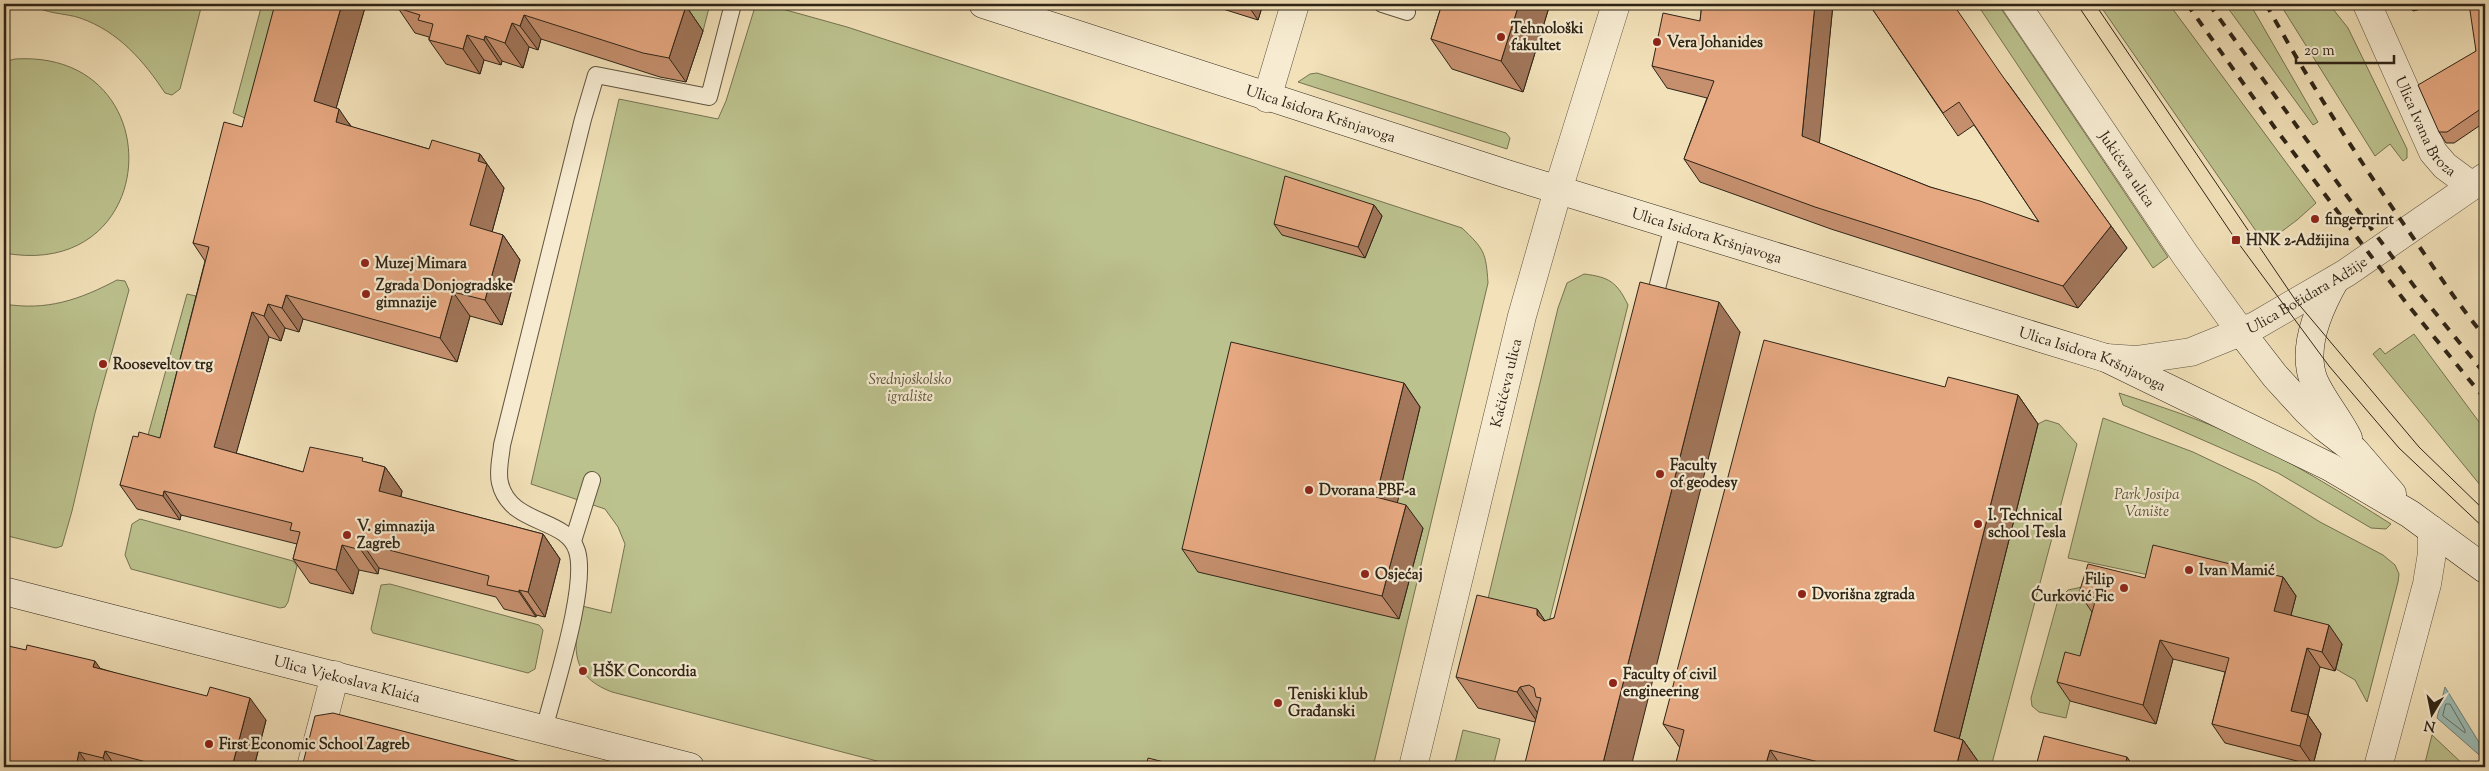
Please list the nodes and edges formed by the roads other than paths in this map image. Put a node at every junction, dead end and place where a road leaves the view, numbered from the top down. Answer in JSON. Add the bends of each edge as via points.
{"nodes":[{"id":1,"x":733,"y":4,"type":"edge"},
{"id":2,"x":983,"y":4,"type":"edge"},
{"id":3,"x":1295,"y":4,"type":"edge"},
{"id":4,"x":1382,"y":4,"type":"edge"},
{"id":5,"x":1616,"y":4,"type":"edge"},
{"id":6,"x":2016,"y":4,"type":"edge"},
{"id":7,"x":2367,"y":4,"type":"edge"},
{"id":8,"x":1406,"y":12,"type":"dead end"},
{"id":9,"x":1267,"y":98,"type":"junction"},
{"id":10,"x":2481,"y":187,"type":"edge"},
{"id":11,"x":1558,"y":190,"type":"junction"},
{"id":12,"x":1673,"y":226,"type":"junction"},
{"id":13,"x":2335,"y":280,"type":"junction"},
{"id":14,"x":1648,"y":320,"type":"edge"},
{"id":15,"x":2241,"y":332,"type":"junction"},
{"id":16,"x":2106,"y":358,"type":"junction"},
{"id":17,"x":2354,"y":450,"type":"junction"},
{"id":18,"x":592,"y":480,"type":"dead end"},
{"id":19,"x":2421,"y":522,"type":"junction"},
{"id":20,"x":573,"y":541,"type":"junction"},
{"id":21,"x":2485,"y":569,"type":"edge"},
{"id":22,"x":4,"y":591,"type":"edge"},
{"id":23,"x":335,"y":675,"type":"junction"},
{"id":24,"x":544,"y":730,"type":"junction"},
{"id":25,"x":311,"y":767,"type":"edge"},
{"id":26,"x":690,"y":767,"type":"edge"},
{"id":27,"x":1413,"y":767,"type":"edge"},
{"id":28,"x":2378,"y":767,"type":"edge"}],
"edges":[{"from":1,"to":20,"type":"lane","via":[[709,97],[596,75],[502,445],[500,465],[500,483],[508,502],[526,516],[560,531]]},
{"from":2,"to":9,"type":"main road","name":"Ulica Isidora Kršnjavoga"},
{"from":3,"to":9,"type":"main road"},
{"from":4,"to":8,"type":"lane"},
{"from":5,"to":11,"type":"main road","name":"Kačićeva ulica"},
{"from":6,"to":15,"type":"main road","name":"Jukićeva ulica"},
{"from":7,"to":10,"type":"main road","name":"Ulica Ivana Broza","via":[[2433,152],[2446,166]]},
{"from":9,"to":11,"type":"main road","name":"Ulica Isidora Kršnjavoga"},
{"from":10,"to":13,"type":"main road","name":"Ulica Božidara Adžije"},
{"from":11,"to":12,"type":"main road","name":"Ulica Isidora Kršnjavoga"},
{"from":11,"to":27,"type":"main road","name":"Kačićeva ulica","via":[[1518,335]]},
{"from":12,"to":14,"type":"lane"},
{"from":12,"to":16,"type":"main road","name":"Ulica Isidora Kršnjavoga"},
{"from":13,"to":15,"type":"main road","name":"Ulica Božidara Adžije"},
{"from":13,"to":17,"type":"main road","via":[[2311,342],[2311,368],[2318,388]]},
{"from":15,"to":16,"type":"main road","name":"Ulica Božidara Adžije","via":[[2208,347],[2172,356],[2136,360]]},
{"from":15,"to":17,"type":"main road","name":"Jukićeva ulica","via":[[2306,411]]},
{"from":16,"to":19,"type":"main road","name":"Ulica Isidora Kršnjavoga","via":[[2330,467]]},
{"from":17,"to":19,"type":"main road"},
{"from":18,"to":20,"type":"lane"},
{"from":19,"to":21,"type":"main road"},
{"from":19,"to":28,"type":"main road","via":[[2432,553],[2427,584]]},
{"from":20,"to":24,"type":"lane","via":[[580,573]]},
{"from":22,"to":23,"type":"main road","name":"Ulica Vjekoslava Klaića"},
{"from":23,"to":24,"type":"main road","name":"Ulica Vjekoslava Klaića"},
{"from":23,"to":25,"type":"main road"},
{"from":24,"to":26,"type":"main road","name":"Ulica Vjekoslava Klaića"}]}
